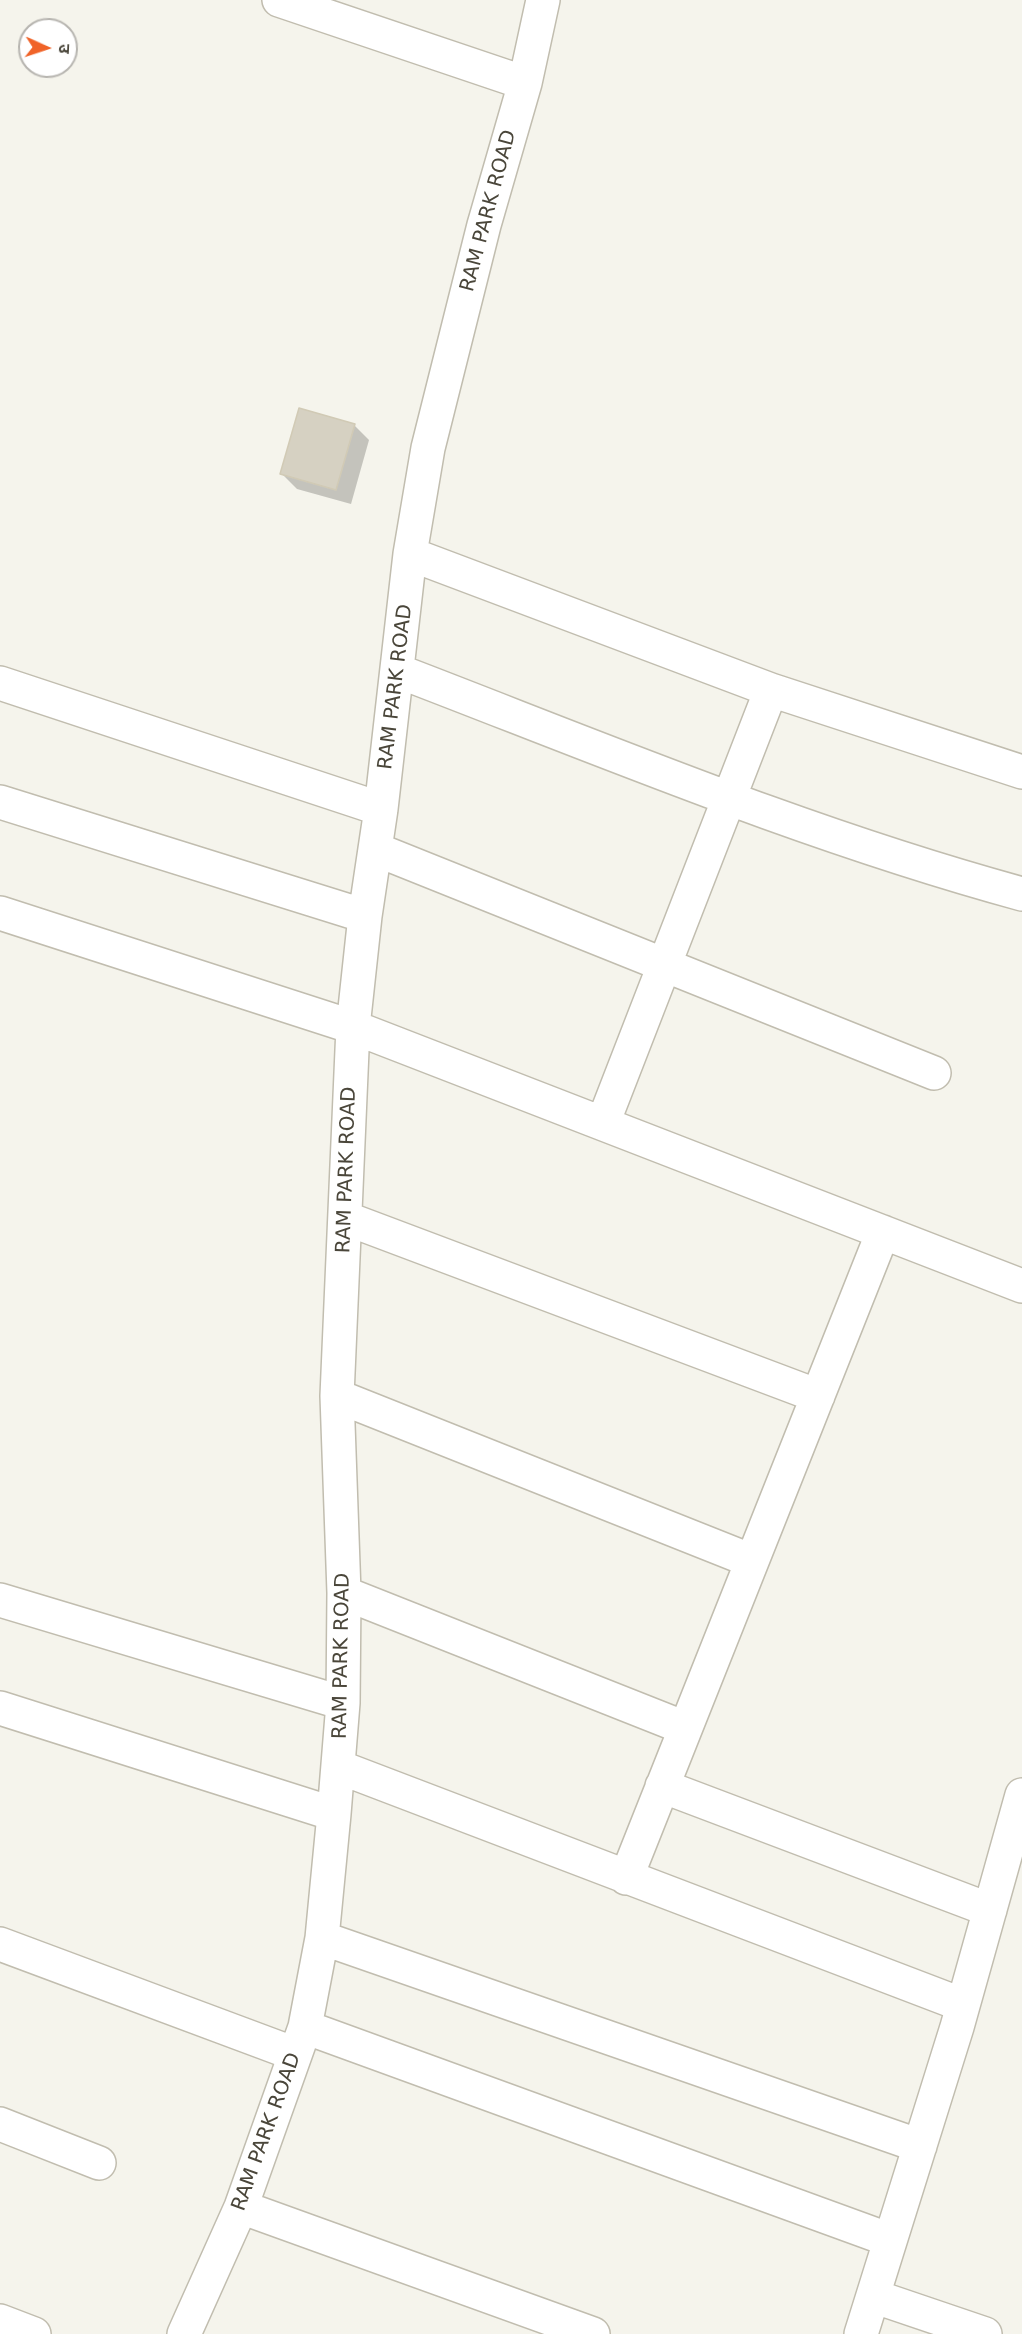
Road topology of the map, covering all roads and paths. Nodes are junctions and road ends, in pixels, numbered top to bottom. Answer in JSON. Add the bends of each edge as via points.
{"nodes":[{"id":1,"x":279,"y":0,"type":"edge"},
{"id":2,"x":543,"y":0,"type":"edge"},
{"id":3,"x":525,"y":83,"type":"junction"},
{"id":4,"x":410,"y":554,"type":"junction"},
{"id":5,"x":398,"y":671,"type":"junction"},
{"id":6,"x":0,"y":683,"type":"edge"},
{"id":7,"x":771,"y":690,"type":"junction"},
{"id":8,"x":1022,"y":772,"type":"edge"},
{"id":9,"x":729,"y":798,"type":"junction"},
{"id":10,"x":0,"y":802,"type":"edge"},
{"id":11,"x":381,"y":809,"type":"junction"},
{"id":12,"x":375,"y":849,"type":"junction"},
{"id":13,"x":1022,"y":894,"type":"edge"},
{"id":14,"x":0,"y":913,"type":"edge"},
{"id":15,"x":365,"y":916,"type":"junction"},
{"id":16,"x":664,"y":965,"type":"junction"},
{"id":17,"x":353,"y":1027,"type":"junction"},
{"id":18,"x":934,"y":1073,"type":"dead end"},
{"id":19,"x":603,"y":1123,"type":"junction"},
{"id":20,"x":345,"y":1218,"type":"junction"},
{"id":21,"x":883,"y":1232,"type":"junction"},
{"id":22,"x":1022,"y":1286,"type":"edge"},
{"id":23,"x":337,"y":1396,"type":"junction"},
{"id":24,"x":818,"y":1396,"type":"junction"},
{"id":25,"x":752,"y":1561,"type":"junction"},
{"id":26,"x":344,"y":1593,"type":"junction"},
{"id":27,"x":0,"y":1600,"type":"edge"},
{"id":28,"x":343,"y":1704,"type":"junction"},
{"id":29,"x":0,"y":1708,"type":"edge"},
{"id":30,"x":685,"y":1728,"type":"junction"},
{"id":31,"x":339,"y":1767,"type":"junction"},
{"id":32,"x":662,"y":1786,"type":"junction"},
{"id":33,"x":1022,"y":1795,"type":"edge"},
{"id":34,"x":334,"y":1814,"type":"junction"},
{"id":35,"x":626,"y":1878,"type":"junction"},
{"id":36,"x":990,"y":1910,"type":"junction"},
{"id":37,"x":322,"y":1938,"type":"junction"},
{"id":38,"x":0,"y":1944,"type":"edge"},
{"id":39,"x":963,"y":2005,"type":"junction"},
{"id":40,"x":300,"y":2041,"type":"junction"},
{"id":41,"x":0,"y":2124,"type":"edge"},
{"id":42,"x":920,"y":2146,"type":"junction"},
{"id":43,"x":99,"y":2163,"type":"dead end"},
{"id":44,"x":241,"y":2207,"type":"junction"},
{"id":45,"x":890,"y":2240,"type":"junction"},
{"id":46,"x":873,"y":2296,"type":"junction"},
{"id":47,"x":0,"y":2321,"type":"edge"},
{"id":48,"x":34,"y":2334,"type":"edge"},
{"id":49,"x":184,"y":2334,"type":"edge"},
{"id":50,"x":593,"y":2334,"type":"edge"},
{"id":51,"x":861,"y":2334,"type":"edge"},
{"id":52,"x":985,"y":2334,"type":"edge"}],
"edges":[{"from":1,"to":3,"type":"street"},
{"from":2,"to":3,"type":"street","name":"RAM PARK ROAD"},
{"from":3,"to":4,"type":"street","name":"RAM PARK ROAD","via":[[484,225],[431,437]]},
{"from":4,"to":5,"type":"street","name":"RAM PARK ROAD"},
{"from":4,"to":7,"type":"street"},
{"from":5,"to":9,"type":"street"},
{"from":5,"to":11,"type":"street","name":"RAM PARK ROAD"},
{"from":6,"to":11,"type":"street"},
{"from":7,"to":8,"type":"street"},
{"from":7,"to":9,"type":"street"},
{"from":9,"to":13,"type":"street","via":[[928,867]]},
{"from":9,"to":16,"type":"street"},
{"from":10,"to":15,"type":"street"},
{"from":11,"to":12,"type":"street","name":"RAM PARK ROAD"},
{"from":12,"to":15,"type":"street","name":"RAM PARK ROAD"},
{"from":12,"to":16,"type":"street"},
{"from":14,"to":17,"type":"street"},
{"from":15,"to":17,"type":"street","name":"RAM PARK ROAD"},
{"from":16,"to":18,"type":"street"},
{"from":16,"to":19,"type":"street"},
{"from":17,"to":19,"type":"street"},
{"from":17,"to":20,"type":"street","name":"RAM PARK ROAD"},
{"from":19,"to":21,"type":"street"},
{"from":20,"to":23,"type":"street","name":"RAM PARK ROAD"},
{"from":20,"to":24,"type":"street"},
{"from":21,"to":22,"type":"street"},
{"from":21,"to":24,"type":"street"},
{"from":23,"to":25,"type":"street"},
{"from":23,"to":26,"type":"street","name":"RAM PARK ROAD"},
{"from":24,"to":25,"type":"street"},
{"from":25,"to":30,"type":"street"},
{"from":26,"to":28,"type":"street","name":"RAM PARK ROAD"},
{"from":26,"to":30,"type":"street"},
{"from":27,"to":28,"type":"street"},
{"from":28,"to":31,"type":"street","name":"RAM PARK ROAD"},
{"from":29,"to":34,"type":"street"},
{"from":30,"to":32,"type":"street"},
{"from":31,"to":34,"type":"street","name":"RAM PARK ROAD"},
{"from":31,"to":35,"type":"street"},
{"from":32,"to":35,"type":"street"},
{"from":32,"to":36,"type":"street"},
{"from":33,"to":36,"type":"street"},
{"from":34,"to":37,"type":"street","name":"RAM PARK ROAD"},
{"from":35,"to":39,"type":"street"},
{"from":36,"to":39,"type":"street"},
{"from":37,"to":40,"type":"street","name":"RAM PARK ROAD"},
{"from":37,"to":42,"type":"street"},
{"from":38,"to":40,"type":"street"},
{"from":39,"to":42,"type":"street"},
{"from":40,"to":44,"type":"street","name":"RAM PARK ROAD"},
{"from":40,"to":45,"type":"street"},
{"from":41,"to":43,"type":"street"},
{"from":42,"to":45,"type":"street"},
{"from":44,"to":49,"type":"street","name":"RAM PARK ROAD"},
{"from":44,"to":50,"type":"street"},
{"from":45,"to":46,"type":"street"},
{"from":46,"to":51,"type":"street"},
{"from":46,"to":52,"type":"street"},
{"from":47,"to":48,"type":"street"}]}
